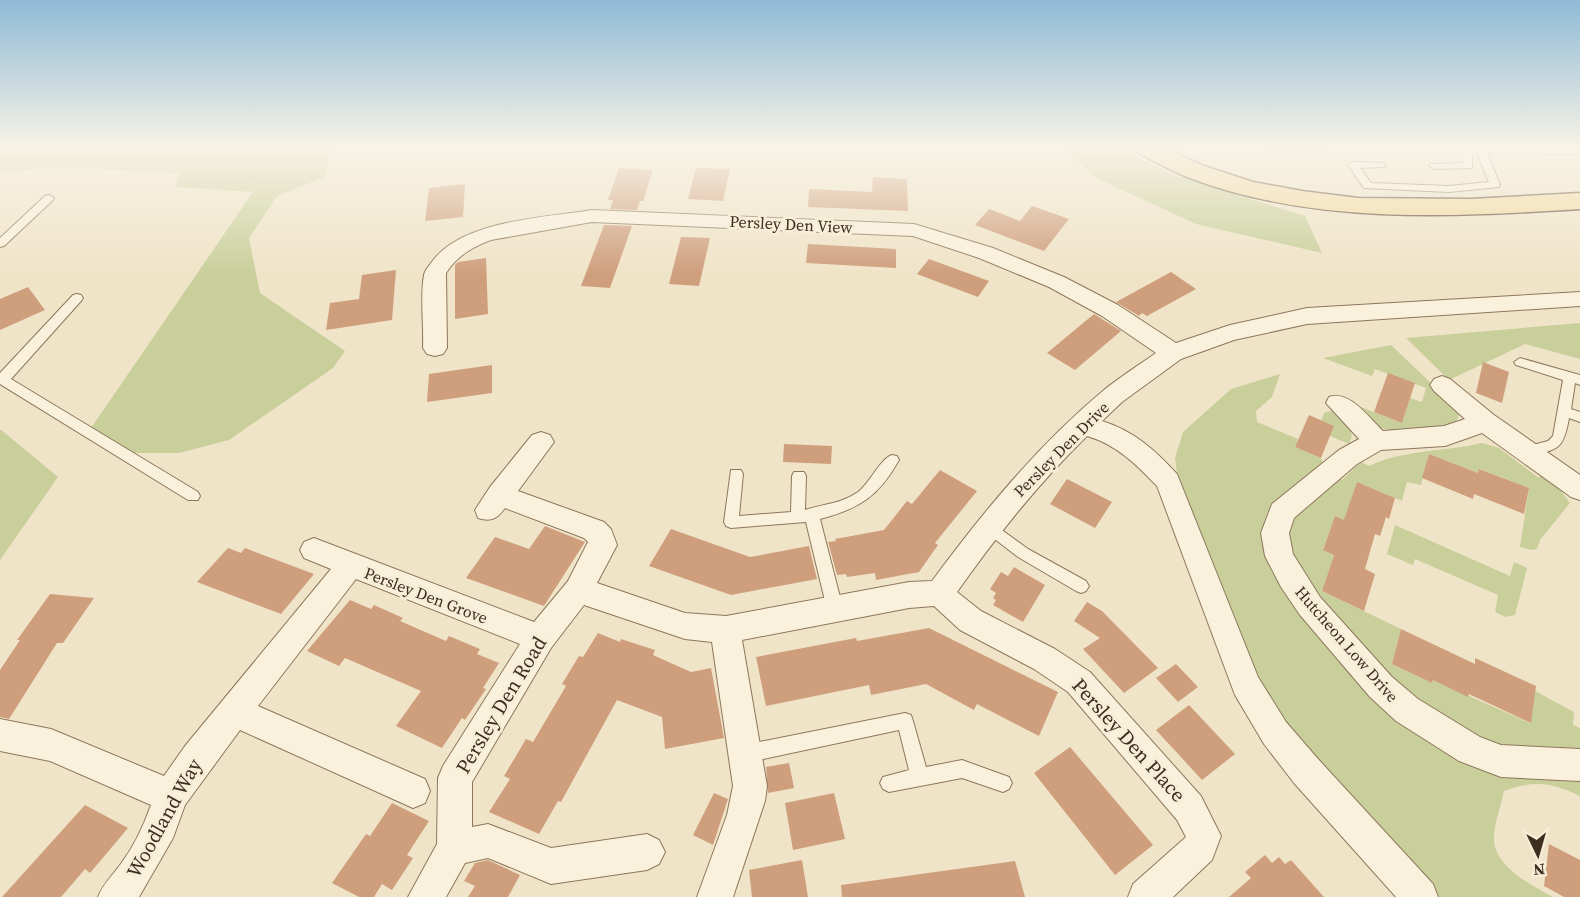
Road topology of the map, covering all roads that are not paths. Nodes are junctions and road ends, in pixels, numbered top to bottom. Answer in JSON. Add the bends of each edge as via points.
{"nodes":[{"id":1,"x":1265,"y":190,"type":"edge"},
{"id":2,"x":49,"y":198,"type":"dead end"},
{"id":3,"x":1580,"y":201,"type":"edge"},
{"id":4,"x":0,"y":244,"type":"edge"},
{"id":5,"x":77,"y":298,"type":"dead end"},
{"id":6,"x":1580,"y":299,"type":"edge"},
{"id":7,"x":435,"y":348,"type":"dead end"},
{"id":8,"x":1173,"y":353,"type":"junction"},
{"id":9,"x":1520,"y":362,"type":"dead end"},
{"id":10,"x":1,"y":379,"type":"edge"},
{"id":11,"x":1575,"y":379,"type":"edge"},
{"id":12,"x":1442,"y":385,"type":"dead end"},
{"id":13,"x":1338,"y":403,"type":"dead end"},
{"id":14,"x":1565,"y":412,"type":"junction"},
{"id":15,"x":1580,"y":417,"type":"edge"},
{"id":16,"x":1485,"y":422,"type":"junction"},
{"id":17,"x":1082,"y":424,"type":"junction"},
{"id":18,"x":1377,"y":441,"type":"junction"},
{"id":19,"x":541,"y":442,"type":"dead end"},
{"id":20,"x":1526,"y":452,"type":"junction"},
{"id":21,"x":892,"y":460,"type":"dead end"},
{"id":22,"x":736,"y":474,"type":"dead end"},
{"id":23,"x":799,"y":476,"type":"dead end"},
{"id":24,"x":1580,"y":489,"type":"edge"},
{"id":25,"x":192,"y":496,"type":"dead end"},
{"id":26,"x":804,"y":515,"type":"junction"},
{"id":27,"x":988,"y":526,"type":"junction"},
{"id":28,"x":314,"y":550,"type":"dead end"},
{"id":29,"x":350,"y":566,"type":"junction"},
{"id":30,"x":1081,"y":586,"type":"dead end"},
{"id":31,"x":578,"y":590,"type":"junction"},
{"id":32,"x":940,"y":593,"type":"junction"},
{"id":33,"x":835,"y":609,"type":"junction"},
{"id":34,"x":726,"y":630,"type":"junction"},
{"id":35,"x":540,"y":638,"type":"junction"},
{"id":36,"x":234,"y":711,"type":"junction"},
{"id":37,"x":0,"y":735,"type":"edge"},
{"id":38,"x":744,"y":754,"type":"junction"},
{"id":39,"x":1580,"y":765,"type":"edge"},
{"id":40,"x":920,"y":777,"type":"junction"},
{"id":41,"x":888,"y":783,"type":"dead end"},
{"id":42,"x":1003,"y":783,"type":"dead end"},
{"id":43,"x":413,"y":791,"type":"dead end"},
{"id":44,"x":171,"y":796,"type":"junction"},
{"id":45,"x":454,"y":848,"type":"junction"},
{"id":46,"x":647,"y":852,"type":"dead end"},
{"id":47,"x":116,"y":897,"type":"edge"},
{"id":48,"x":426,"y":897,"type":"edge"},
{"id":49,"x":715,"y":897,"type":"edge"},
{"id":50,"x":1146,"y":897,"type":"edge"},
{"id":51,"x":1420,"y":897,"type":"edge"}],
"edges":[{"from":1,"to":3,"type":"main road","via":[[1336,203],[1455,208]]},
{"from":2,"to":4,"type":"lane"},
{"from":5,"to":10,"type":"lane"},
{"from":6,"to":8,"type":"street","name":"Persley Den Drive","via":[[1307,316],[1230,333]]},
{"from":7,"to":8,"type":"street","name":"Persley Den View","via":[[435,273],[455,250],[487,234],[592,216],[914,230],[966,244],[1032,272],[1101,305]]},
{"from":8,"to":17,"type":"street","name":"Persley Den Drive","via":[[1113,396]]},
{"from":9,"to":11,"type":"lane"},
{"from":10,"to":25,"type":"lane"},
{"from":11,"to":14,"type":"lane"},
{"from":12,"to":16,"type":"street"},
{"from":13,"to":18,"type":"street"},
{"from":14,"to":15,"type":"lane"},
{"from":14,"to":20,"type":"lane","via":[[1559,438],[1552,445]]},
{"from":16,"to":18,"type":"street","name":"Hutcheon Low Drive","via":[[1445,436]]},
{"from":16,"to":20,"type":"street"},
{"from":17,"to":27,"type":"street","name":"Persley Den Drive"},
{"from":17,"to":51,"type":"street","via":[[1115,435],[1144,455],[1168,481],[1246,685],[1275,733]]},
{"from":18,"to":39,"type":"street","name":"Hutcheon Low Drive","via":[[1348,457],[1282,512],[1275,533],[1279,556],[1291,578],[1310,606],[1381,687],[1440,733],[1501,761]]},
{"from":19,"to":31,"type":"street","name":"Persley Den Road","via":[[493,503],[594,530],[601,537],[600,554]]},
{"from":20,"to":24,"type":"street"},
{"from":21,"to":26,"type":"lane","via":[[865,495],[852,504]]},
{"from":22,"to":26,"type":"lane","via":[[731,522]]},
{"from":23,"to":26,"type":"lane"},
{"from":26,"to":33,"type":"lane"},
{"from":27,"to":30,"type":"lane","via":[[1023,553]]},
{"from":27,"to":32,"type":"street","name":"Persley Den Drive"},
{"from":28,"to":29,"type":"street","name":"Persley Den Grove"},
{"from":29,"to":35,"type":"street","name":"Persley Den Grove"},
{"from":29,"to":36,"type":"street","name":"Woodland Way"},
{"from":31,"to":34,"type":"street","via":[[684,626]]},
{"from":31,"to":35,"type":"street","name":"Persley Den Road"},
{"from":32,"to":33,"type":"street"},
{"from":32,"to":50,"type":"street","name":"Persley Den Place","via":[[973,623],[1063,668],[1189,808],[1204,836],[1200,848]]},
{"from":33,"to":34,"type":"street"},
{"from":34,"to":38,"type":"street"},
{"from":35,"to":45,"type":"street","name":"Persley Den Road","via":[[455,778]]},
{"from":36,"to":43,"type":"street"},
{"from":36,"to":44,"type":"street","name":"Woodland Way"},
{"from":37,"to":44,"type":"street","via":[[51,745]]},
{"from":38,"to":40,"type":"lane","via":[[906,722]]},
{"from":38,"to":49,"type":"street","via":[[750,786],[748,804]]},
{"from":40,"to":41,"type":"lane"},
{"from":40,"to":42,"type":"lane","via":[[962,769]]},
{"from":44,"to":47,"type":"street","name":"Woodland Way","via":[[161,826],[133,877]]},
{"from":45,"to":46,"type":"street","via":[[488,841],[551,866]]},
{"from":45,"to":48,"type":"street","name":"Persley Den Road"}]}
